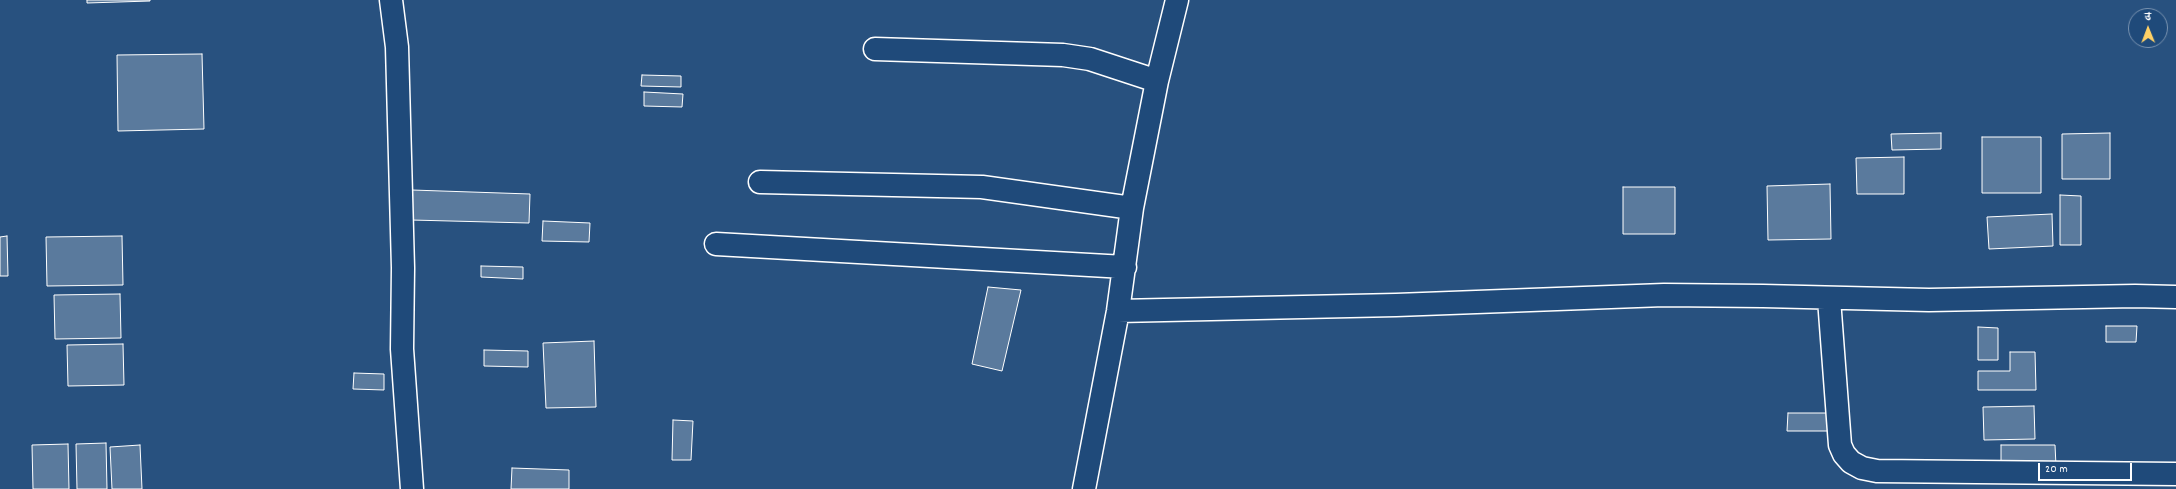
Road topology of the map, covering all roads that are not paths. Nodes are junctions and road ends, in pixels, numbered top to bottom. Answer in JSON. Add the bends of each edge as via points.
{"nodes":[{"id":1,"x":390,"y":0,"type":"edge"},
{"id":2,"x":1177,"y":0,"type":"edge"},
{"id":3,"x":875,"y":49,"type":"dead end"},
{"id":4,"x":1157,"y":81,"type":"junction"},
{"id":5,"x":760,"y":182,"type":"dead end"},
{"id":6,"x":1132,"y":208,"type":"junction"},
{"id":7,"x":716,"y":244,"type":"dead end"},
{"id":8,"x":1125,"y":267,"type":"junction"},
{"id":9,"x":2176,"y":297,"type":"edge"},
{"id":10,"x":1829,"y":298,"type":"junction"},
{"id":11,"x":1118,"y":311,"type":"junction"},
{"id":12,"x":2176,"y":474,"type":"edge"},
{"id":13,"x":412,"y":489,"type":"edge"},
{"id":14,"x":1084,"y":489,"type":"edge"}],
"edges":[{"from":1,"to":13,"type":"street","via":[[397,47],[403,268],[402,349]]},
{"from":2,"to":4,"type":"street"},
{"from":3,"to":4,"type":"street","via":[[1063,55],[1090,60]]},
{"from":4,"to":6,"type":"street"},
{"from":5,"to":6,"type":"street","via":[[982,187]]},
{"from":6,"to":8,"type":"street"},
{"from":7,"to":8,"type":"street"},
{"from":8,"to":11,"type":"street"},
{"from":9,"to":10,"type":"street","via":[[1937,300]]},
{"from":10,"to":11,"type":"street","via":[[1664,295]]},
{"from":10,"to":12,"type":"street","via":[[1840,444],[1851,462],[1862,468],[1877,471]]},
{"from":11,"to":14,"type":"street"}]}
